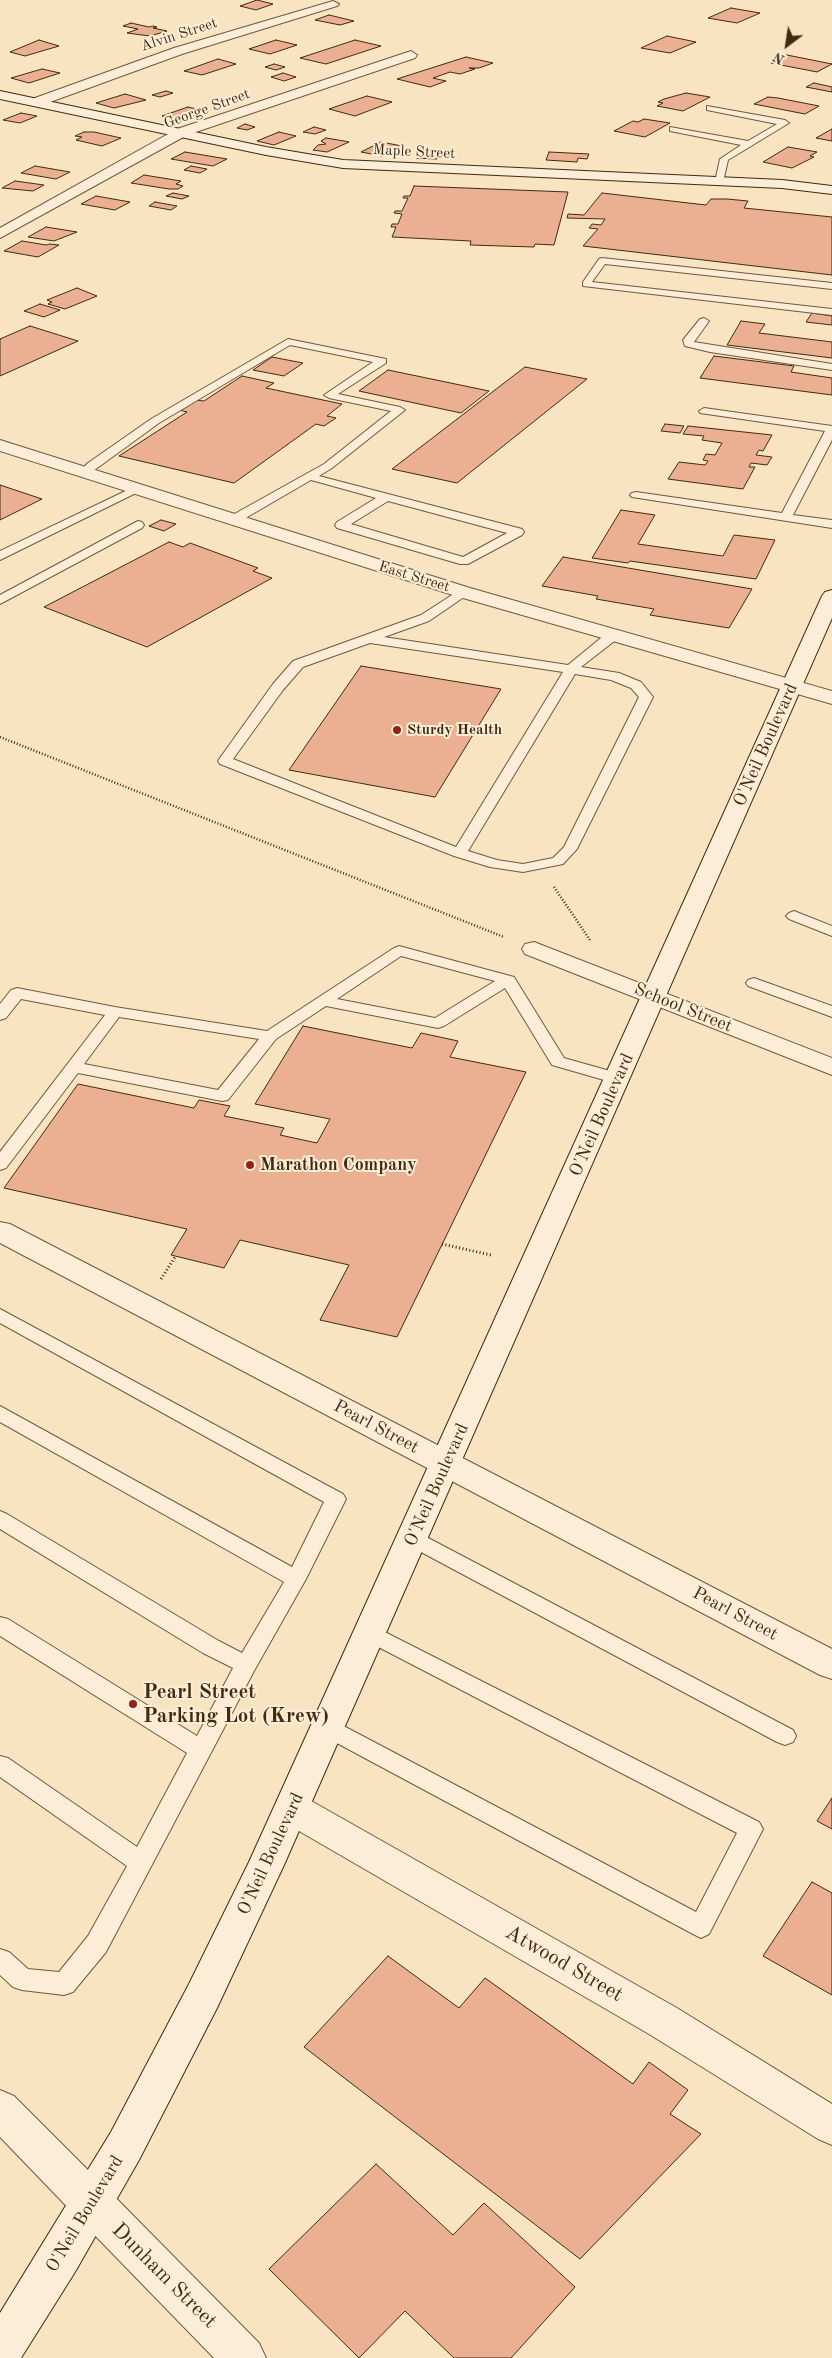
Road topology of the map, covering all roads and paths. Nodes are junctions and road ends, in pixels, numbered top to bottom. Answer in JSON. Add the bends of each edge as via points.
{"nodes":[{"id":1,"x":333,"y":4,"type":"dead end"},
{"id":2,"x":411,"y":55,"type":"dead end"},
{"id":3,"x":0,"y":95,"type":"edge"},
{"id":4,"x":37,"y":102,"type":"junction"},
{"id":5,"x":710,"y":108,"type":"dead end"},
{"id":6,"x":673,"y":129,"type":"dead end"},
{"id":7,"x":182,"y":132,"type":"junction"},
{"id":8,"x":749,"y":144,"type":"junction"},
{"id":9,"x":719,"y":182,"type":"junction"},
{"id":10,"x":832,"y":190,"type":"edge"},
{"id":11,"x":0,"y":234,"type":"edge"},
{"id":12,"x":832,"y":286,"type":"edge"},
{"id":13,"x":832,"y":312,"type":"edge"},
{"id":14,"x":704,"y":321,"type":"dead end"},
{"id":15,"x":832,"y":367,"type":"edge"},
{"id":16,"x":704,"y":411,"type":"dead end"},
{"id":17,"x":832,"y":429,"type":"edge"},
{"id":18,"x":0,"y":445,"type":"edge"},
{"id":19,"x":85,"y":472,"type":"junction"},
{"id":20,"x":311,"y":477,"type":"junction"},
{"id":21,"x":136,"y":489,"type":"junction"},
{"id":22,"x":636,"y":496,"type":"dead end"},
{"id":23,"x":386,"y":497,"type":"junction"},
{"id":24,"x":786,"y":517,"type":"junction"},
{"id":25,"x":234,"y":520,"type":"junction"},
{"id":26,"x":832,"y":524,"type":"edge"},
{"id":27,"x":138,"y":525,"type":"dead end"},
{"id":28,"x":0,"y":556,"type":"edge"},
{"id":29,"x":463,"y":592,"type":"junction"},
{"id":30,"x":832,"y":596,"type":"edge"},
{"id":31,"x":0,"y":600,"type":"edge"},
{"id":32,"x":612,"y":636,"type":"junction"},
{"id":33,"x":367,"y":639,"type":"junction"},
{"id":34,"x":572,"y":668,"type":"junction"},
{"id":35,"x":792,"y":687,"type":"junction"},
{"id":36,"x":832,"y":698,"type":"edge"},
{"id":37,"x":0,"y":737,"type":"edge"},
{"id":38,"x":459,"y":853,"type":"junction"},
{"id":39,"x":550,"y":882,"type":"dead end"},
{"id":40,"x":794,"y":916,"type":"dead end"},
{"id":41,"x":832,"y":931,"type":"edge"},
{"id":42,"x":591,"y":941,"type":"dead end"},
{"id":43,"x":534,"y":949,"type":"joint"},
{"id":44,"x":508,"y":980,"type":"junction"},
{"id":45,"x":754,"y":983,"type":"dead end"},
{"id":46,"x":654,"y":996,"type":"junction"},
{"id":47,"x":323,"y":1001,"type":"junction"},
{"id":48,"x":116,"y":1012,"type":"junction"},
{"id":49,"x":832,"y":1012,"type":"edge"},
{"id":50,"x":0,"y":1015,"type":"edge"},
{"id":51,"x":270,"y":1036,"type":"junction"},
{"id":52,"x":74,"y":1067,"type":"junction"},
{"id":53,"x":832,"y":1067,"type":"edge"},
{"id":54,"x":618,"y":1079,"type":"junction"},
{"id":55,"x":0,"y":1164,"type":"edge"},
{"id":56,"x":3,"y":1236,"type":"edge"},
{"id":57,"x":442,"y":1244,"type":"dead end"},
{"id":58,"x":491,"y":1254,"type":"dead end"},
{"id":59,"x":175,"y":1257,"type":"dead end"},
{"id":60,"x":158,"y":1284,"type":"dead end"},
{"id":61,"x":0,"y":1315,"type":"edge"},
{"id":62,"x":0,"y":1413,"type":"edge"},
{"id":63,"x":446,"y":1464,"type":"junction"},
{"id":64,"x":0,"y":1519,"type":"edge"},
{"id":65,"x":413,"y":1538,"type":"junction"},
{"id":66,"x":296,"y":1579,"type":"junction"},
{"id":67,"x":0,"y":1625,"type":"edge"},
{"id":68,"x":371,"y":1633,"type":"junction"},
{"id":69,"x":246,"y":1664,"type":"junction"},
{"id":70,"x":832,"y":1665,"type":"edge"},
{"id":71,"x":328,"y":1728,"type":"junction"},
{"id":72,"x":786,"y":1736,"type":"dead end"},
{"id":73,"x":201,"y":1750,"type":"junction"},
{"id":74,"x":0,"y":1766,"type":"edge"},
{"id":75,"x":293,"y":1808,"type":"junction"},
{"id":76,"x":141,"y":1863,"type":"junction"},
{"id":77,"x":0,"y":1960,"type":"edge"},
{"id":78,"x":0,"y":2109,"type":"edge"},
{"id":79,"x":832,"y":2126,"type":"edge"},
{"id":80,"x":92,"y":2203,"type":"junction"},
{"id":81,"x":0,"y":2352,"type":"edge"},
{"id":82,"x":244,"y":2358,"type":"edge"}],
"edges":[{"from":1,"to":4,"type":"street","name":"Alvin Street","via":[[178,51]]},
{"from":2,"to":7,"type":"street","name":"George Street"},
{"from":3,"to":4,"type":"street","name":"Maple Street"},
{"from":4,"to":7,"type":"street","name":"Maple Street"},
{"from":5,"to":8,"type":"lane","via":[[785,123]]},
{"from":6,"to":8,"type":"lane"},
{"from":7,"to":9,"type":"street","name":"Maple Street","via":[[344,164]]},
{"from":7,"to":11,"type":"street","name":"George Street"},
{"from":8,"to":9,"type":"lane","via":[[724,158]]},
{"from":9,"to":10,"type":"street","name":"Maple Street"},
{"from":12,"to":13,"type":"lane","via":[[602,261],[586,284]]},
{"from":14,"to":15,"type":"lane","via":[[688,340],[689,344]]},
{"from":16,"to":17,"type":"lane"},
{"from":17,"to":24,"type":"lane"},
{"from":18,"to":19,"type":"street","name":"East Street"},
{"from":19,"to":20,"type":"lane","via":[[155,421],[288,342],[382,361],[329,395],[400,410]]},
{"from":19,"to":21,"type":"street","name":"East Street"},
{"from":20,"to":23,"type":"lane"},
{"from":20,"to":25,"type":"lane"},
{"from":21,"to":25,"type":"street","name":"East Street"},
{"from":21,"to":28,"type":"lane"},
{"from":22,"to":24,"type":"lane"},
{"from":23,"to":23,"type":"lane","via":[[443,512],[518,532],[464,561],[341,525]]},
{"from":24,"to":26,"type":"lane"},
{"from":25,"to":29,"type":"street","name":"East Street"},
{"from":27,"to":31,"type":"lane"},
{"from":29,"to":32,"type":"street","name":"East Street"},
{"from":29,"to":33,"type":"lane","via":[[425,618]]},
{"from":30,"to":35,"type":"street","name":"O'Neil Boulevard"},
{"from":32,"to":34,"type":"lane"},
{"from":32,"to":35,"type":"street","name":"East Street"},
{"from":33,"to":34,"type":"lane"},
{"from":33,"to":38,"type":"lane","via":[[298,664],[225,761]]},
{"from":34,"to":38,"type":"lane"},
{"from":34,"to":38,"type":"lane","via":[[614,676],[636,685],[646,696],[570,849],[558,861],[523,868]]},
{"from":35,"to":36,"type":"street","name":"East Street"},
{"from":35,"to":46,"type":"street","name":"O'Neil Boulevard"},
{"from":37,"to":43,"type":"path"},
{"from":39,"to":42,"type":"path"},
{"from":40,"to":41,"type":"lane"},
{"from":43,"to":46,"type":"street","name":"School Street"},
{"from":44,"to":47,"type":"lane","via":[[438,1023]]},
{"from":44,"to":47,"type":"lane","via":[[399,951]]},
{"from":44,"to":54,"type":"lane","via":[[558,1061]]},
{"from":45,"to":49,"type":"lane"},
{"from":46,"to":53,"type":"street","name":"School Street"},
{"from":46,"to":54,"type":"street","name":"O'Neil Boulevard"},
{"from":47,"to":51,"type":"lane"},
{"from":48,"to":50,"type":"lane","via":[[17,993]]},
{"from":48,"to":51,"type":"lane"},
{"from":48,"to":52,"type":"lane"},
{"from":51,"to":52,"type":"lane","via":[[222,1096]]},
{"from":52,"to":55,"type":"lane"},
{"from":54,"to":63,"type":"street","name":"O'Neil Boulevard"},
{"from":56,"to":63,"type":"street","name":"Pearl Street"},
{"from":57,"to":58,"type":"path"},
{"from":59,"to":60,"type":"path"},
{"from":61,"to":66,"type":"lane","via":[[336,1499]]},
{"from":62,"to":66,"type":"lane"},
{"from":63,"to":65,"type":"street","name":"O'Neil Boulevard"},
{"from":63,"to":70,"type":"street","name":"Pearl Street"},
{"from":64,"to":69,"type":"lane"},
{"from":65,"to":68,"type":"street","name":"O'Neil Boulevard"},
{"from":65,"to":72,"type":"lane"},
{"from":66,"to":69,"type":"lane"},
{"from":67,"to":73,"type":"lane"},
{"from":68,"to":71,"type":"street","name":"O'Neil Boulevard"},
{"from":68,"to":71,"type":"lane","via":[[750,1829],[700,1927]]},
{"from":69,"to":73,"type":"lane"},
{"from":71,"to":75,"type":"street","name":"O'Neil Boulevard"},
{"from":73,"to":76,"type":"lane"},
{"from":74,"to":76,"type":"lane"},
{"from":75,"to":79,"type":"street","name":"Atwood Street","via":[[663,2021]]},
{"from":75,"to":80,"type":"street","name":"O'Neil Boulevard","via":[[172,2058]]},
{"from":76,"to":77,"type":"lane","via":[[97,1944],[64,1984],[22,1979]]},
{"from":78,"to":80,"type":"street","name":"Dunham Street"},
{"from":80,"to":81,"type":"street","name":"O'Neil Boulevard"},
{"from":80,"to":82,"type":"street","name":"Dunham Street"}]}
